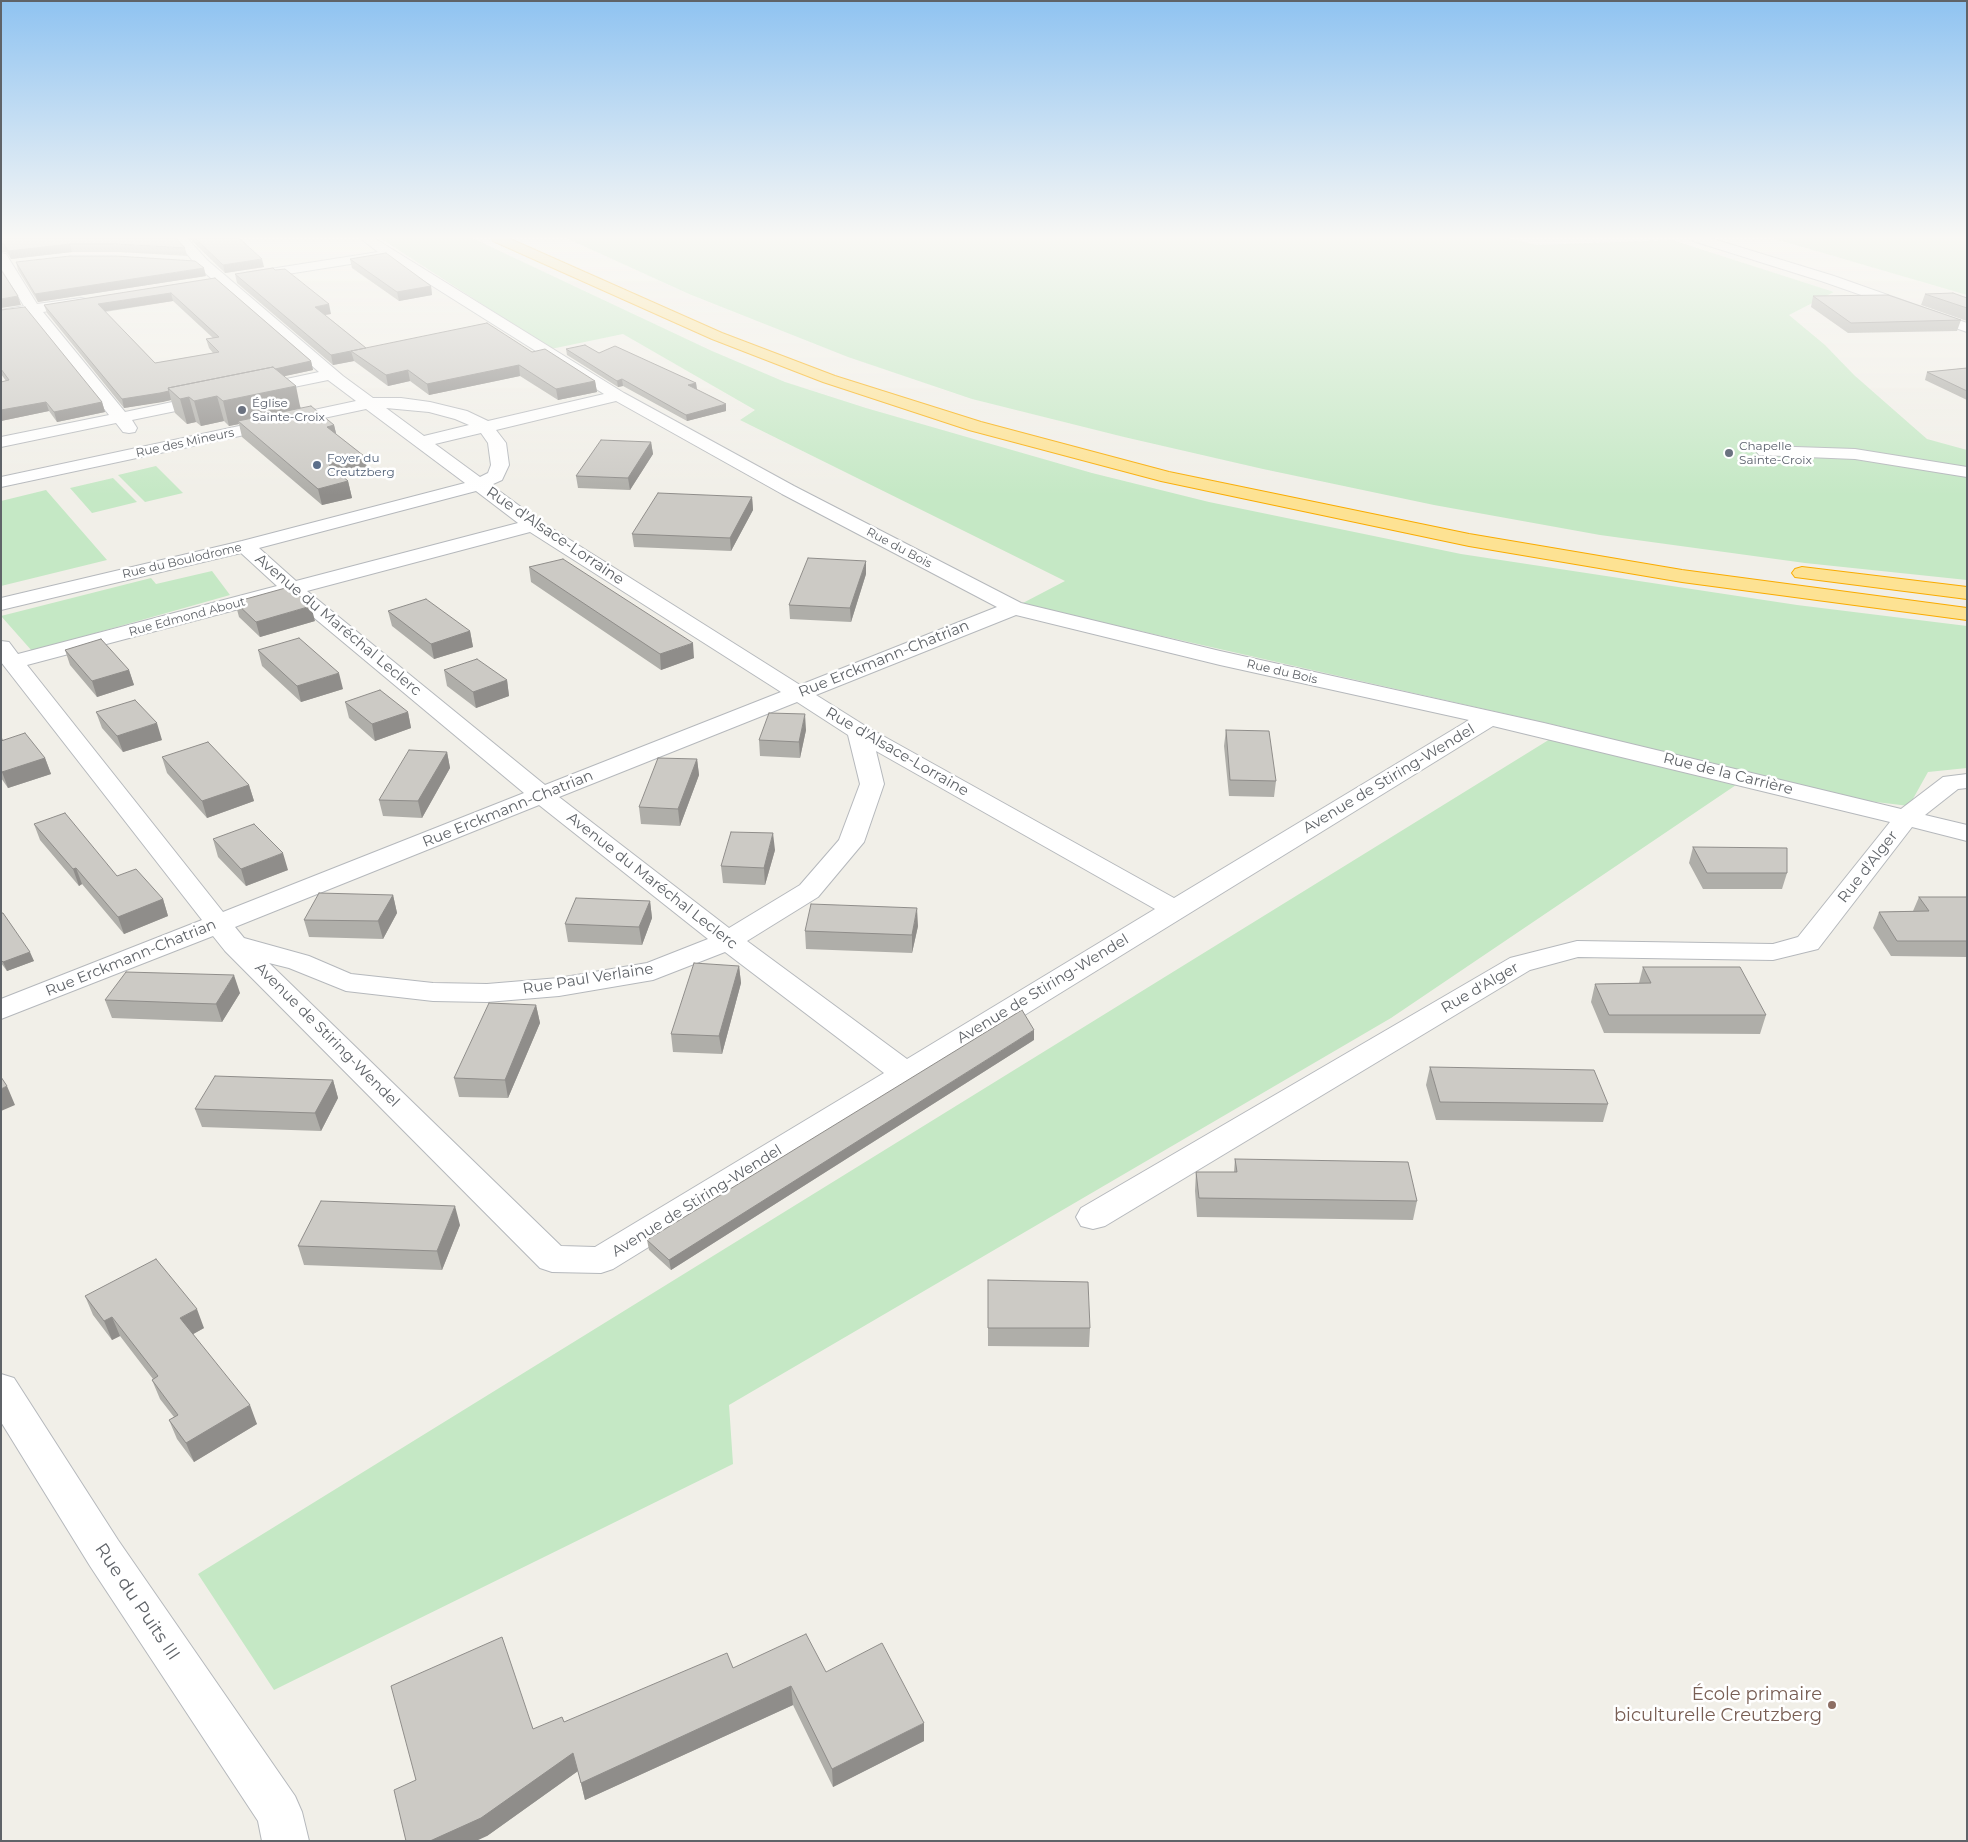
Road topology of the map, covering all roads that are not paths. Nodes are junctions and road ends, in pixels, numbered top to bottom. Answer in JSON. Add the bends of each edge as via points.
{"nodes":[{"id":1,"x":44,"y":324,"type":"edge"},
{"id":2,"x":273,"y":324,"type":"edge"},
{"id":3,"x":504,"y":324,"type":"edge"},
{"id":4,"x":690,"y":324,"type":"edge"},
{"id":5,"x":852,"y":370,"type":"dead end"},
{"id":6,"x":332,"y":374,"type":"junction"},
{"id":7,"x":870,"y":376,"type":"dead end"},
{"id":8,"x":618,"y":396,"type":"junction"},
{"id":9,"x":369,"y":403,"type":"junction"},
{"id":10,"x":119,"y":417,"type":"junction"},
{"id":11,"x":484,"y":426,"type":"junction"},
{"id":12,"x":1,"y":442,"type":"edge"},
{"id":13,"x":420,"y":442,"type":"junction"},
{"id":14,"x":151,"y":450,"type":"junction"},
{"id":15,"x":1765,"y":451,"type":"dead end"},
{"id":16,"x":1967,"y":472,"type":"edge"},
{"id":17,"x":1,"y":482,"type":"edge"},
{"id":18,"x":478,"y":485,"type":"junction"},
{"id":19,"x":1335,"y":495,"type":"dead end"},
{"id":20,"x":533,"y":525,"type":"junction"},
{"id":21,"x":245,"y":546,"type":"junction"},
{"id":22,"x":292,"y":589,"type":"junction"},
{"id":23,"x":1967,"y":593,"type":"edge"},
{"id":24,"x":1,"y":604,"type":"edge"},
{"id":25,"x":1014,"y":608,"type":"junction"},
{"id":26,"x":1967,"y":614,"type":"edge"},
{"id":27,"x":8,"y":655,"type":"edge"},
{"id":28,"x":798,"y":693,"type":"junction"},
{"id":29,"x":1489,"y":718,"type":"junction"},
{"id":30,"x":858,"y":732,"type":"junction"},
{"id":31,"x":1967,"y":781,"type":"edge"},
{"id":32,"x":541,"y":795,"type":"junction"},
{"id":33,"x":1906,"y":818,"type":"junction"},
{"id":34,"x":1967,"y":833,"type":"edge"},
{"id":35,"x":1174,"y":909,"type":"junction"},
{"id":36,"x":227,"y":934,"type":"junction"},
{"id":37,"x":728,"y":941,"type":"junction"},
{"id":38,"x":1,"y":1010,"type":"edge"},
{"id":39,"x":905,"y":1073,"type":"junction"},
{"id":40,"x":1093,"y":1218,"type":"dead end"},
{"id":41,"x":1,"y":1388,"type":"edge"},
{"id":42,"x":283,"y":1826,"type":"edge"}],
"edges":[{"from":1,"to":10,"type":"street"},
{"from":2,"to":6,"type":"street","name":"Rue d'Alsace-Lorraine"},
{"from":3,"to":8,"type":"street","name":"Rue du Bois"},
{"from":4,"to":26,"type":"highway","via":[[828,379],[975,426],[1167,477],[1469,540],[1682,576]]},
{"from":5,"to":7,"type":"highway"},
{"from":6,"to":9,"type":"street","name":"Rue d'Alsace-Lorraine"},
{"from":6,"to":10,"type":"street"},
{"from":8,"to":11,"type":"street"},
{"from":8,"to":25,"type":"street","name":"Rue du Bois","via":[[788,490]]},
{"from":9,"to":11,"type":"street","via":[[430,407],[462,415]]},
{"from":9,"to":13,"type":"street","name":"Rue d'Alsace-Lorraine"},
{"from":9,"to":14,"type":"street","name":"Rue des Mineurs"},
{"from":10,"to":12,"type":"street"},
{"from":10,"to":14,"type":"street"},
{"from":11,"to":13,"type":"street"},
{"from":11,"to":18,"type":"street","name":"Rue d'Alsace-Lorraine","via":[[497,443],[500,465],[496,476]]},
{"from":13,"to":18,"type":"street","name":"Rue d'Alsace-Lorraine"},
{"from":14,"to":17,"type":"street","name":"Rue des Mineurs"},
{"from":15,"to":16,"type":"street","via":[[1855,454]]},
{"from":18,"to":20,"type":"street","name":"Rue d'Alsace-Lorraine"},
{"from":18,"to":21,"type":"street","name":"Rue du Boulodrome"},
{"from":19,"to":23,"type":"highway","via":[[1478,524],[1683,558]]},
{"from":20,"to":22,"type":"street","name":"Rue Edmond About"},
{"from":20,"to":28,"type":"street","name":"Rue d'Alsace-Lorraine"},
{"from":21,"to":22,"type":"street","name":"Avenue du Maréchal Leclerc"},
{"from":21,"to":24,"type":"street","name":"Rue du Boulodrome"},
{"from":22,"to":27,"type":"street","name":"Rue Edmond About"},
{"from":22,"to":32,"type":"street","name":"Avenue du Maréchal Leclerc"},
{"from":25,"to":28,"type":"street","name":"Rue Erckmann-Chatrian"},
{"from":25,"to":29,"type":"street","name":"Rue du Bois"},
{"from":27,"to":36,"type":"street","name":"Avenue de Stiring-Wendel"},
{"from":28,"to":30,"type":"street","name":"Rue d'Alsace-Lorraine"},
{"from":28,"to":32,"type":"street","name":"Rue Erckmann-Chatrian"},
{"from":29,"to":33,"type":"street","name":"Rue de la Carrière"},
{"from":29,"to":35,"type":"street","name":"Avenue de Stiring-Wendel"},
{"from":30,"to":35,"type":"street","name":"Rue d'Alsace-Lorraine"},
{"from":30,"to":37,"type":"street","name":"Rue Paul Verlaine","via":[[872,784],[850,842],[810,891]]},
{"from":31,"to":33,"type":"street","name":"Rue d'Alger","via":[[1952,782]]},
{"from":32,"to":36,"type":"street","name":"Rue Erckmann-Chatrian"},
{"from":32,"to":37,"type":"street","name":"Avenue du Maréchal Leclerc"},
{"from":33,"to":34,"type":"street","name":"Rue de la Carrière"},
{"from":33,"to":40,"type":"street","name":"Rue d'Alger","via":[[1808,943],[1773,952],[1577,949],[1520,964]]},
{"from":35,"to":39,"type":"street","name":"Avenue de Stiring-Wendel"},
{"from":36,"to":37,"type":"street","name":"Rue Paul Verlaine","via":[[346,982],[433,992],[487,993],[559,987],[653,971]]},
{"from":36,"to":38,"type":"street","name":"Rue Erckmann-Chatrian"},
{"from":36,"to":39,"type":"street","name":"Avenue de Stiring-Wendel","via":[[552,1259],[601,1260]]},
{"from":37,"to":39,"type":"street","name":"Avenue du Maréchal Leclerc"},
{"from":41,"to":42,"type":"street","name":"Rue du Puits III","via":[[104,1553]]}]}
